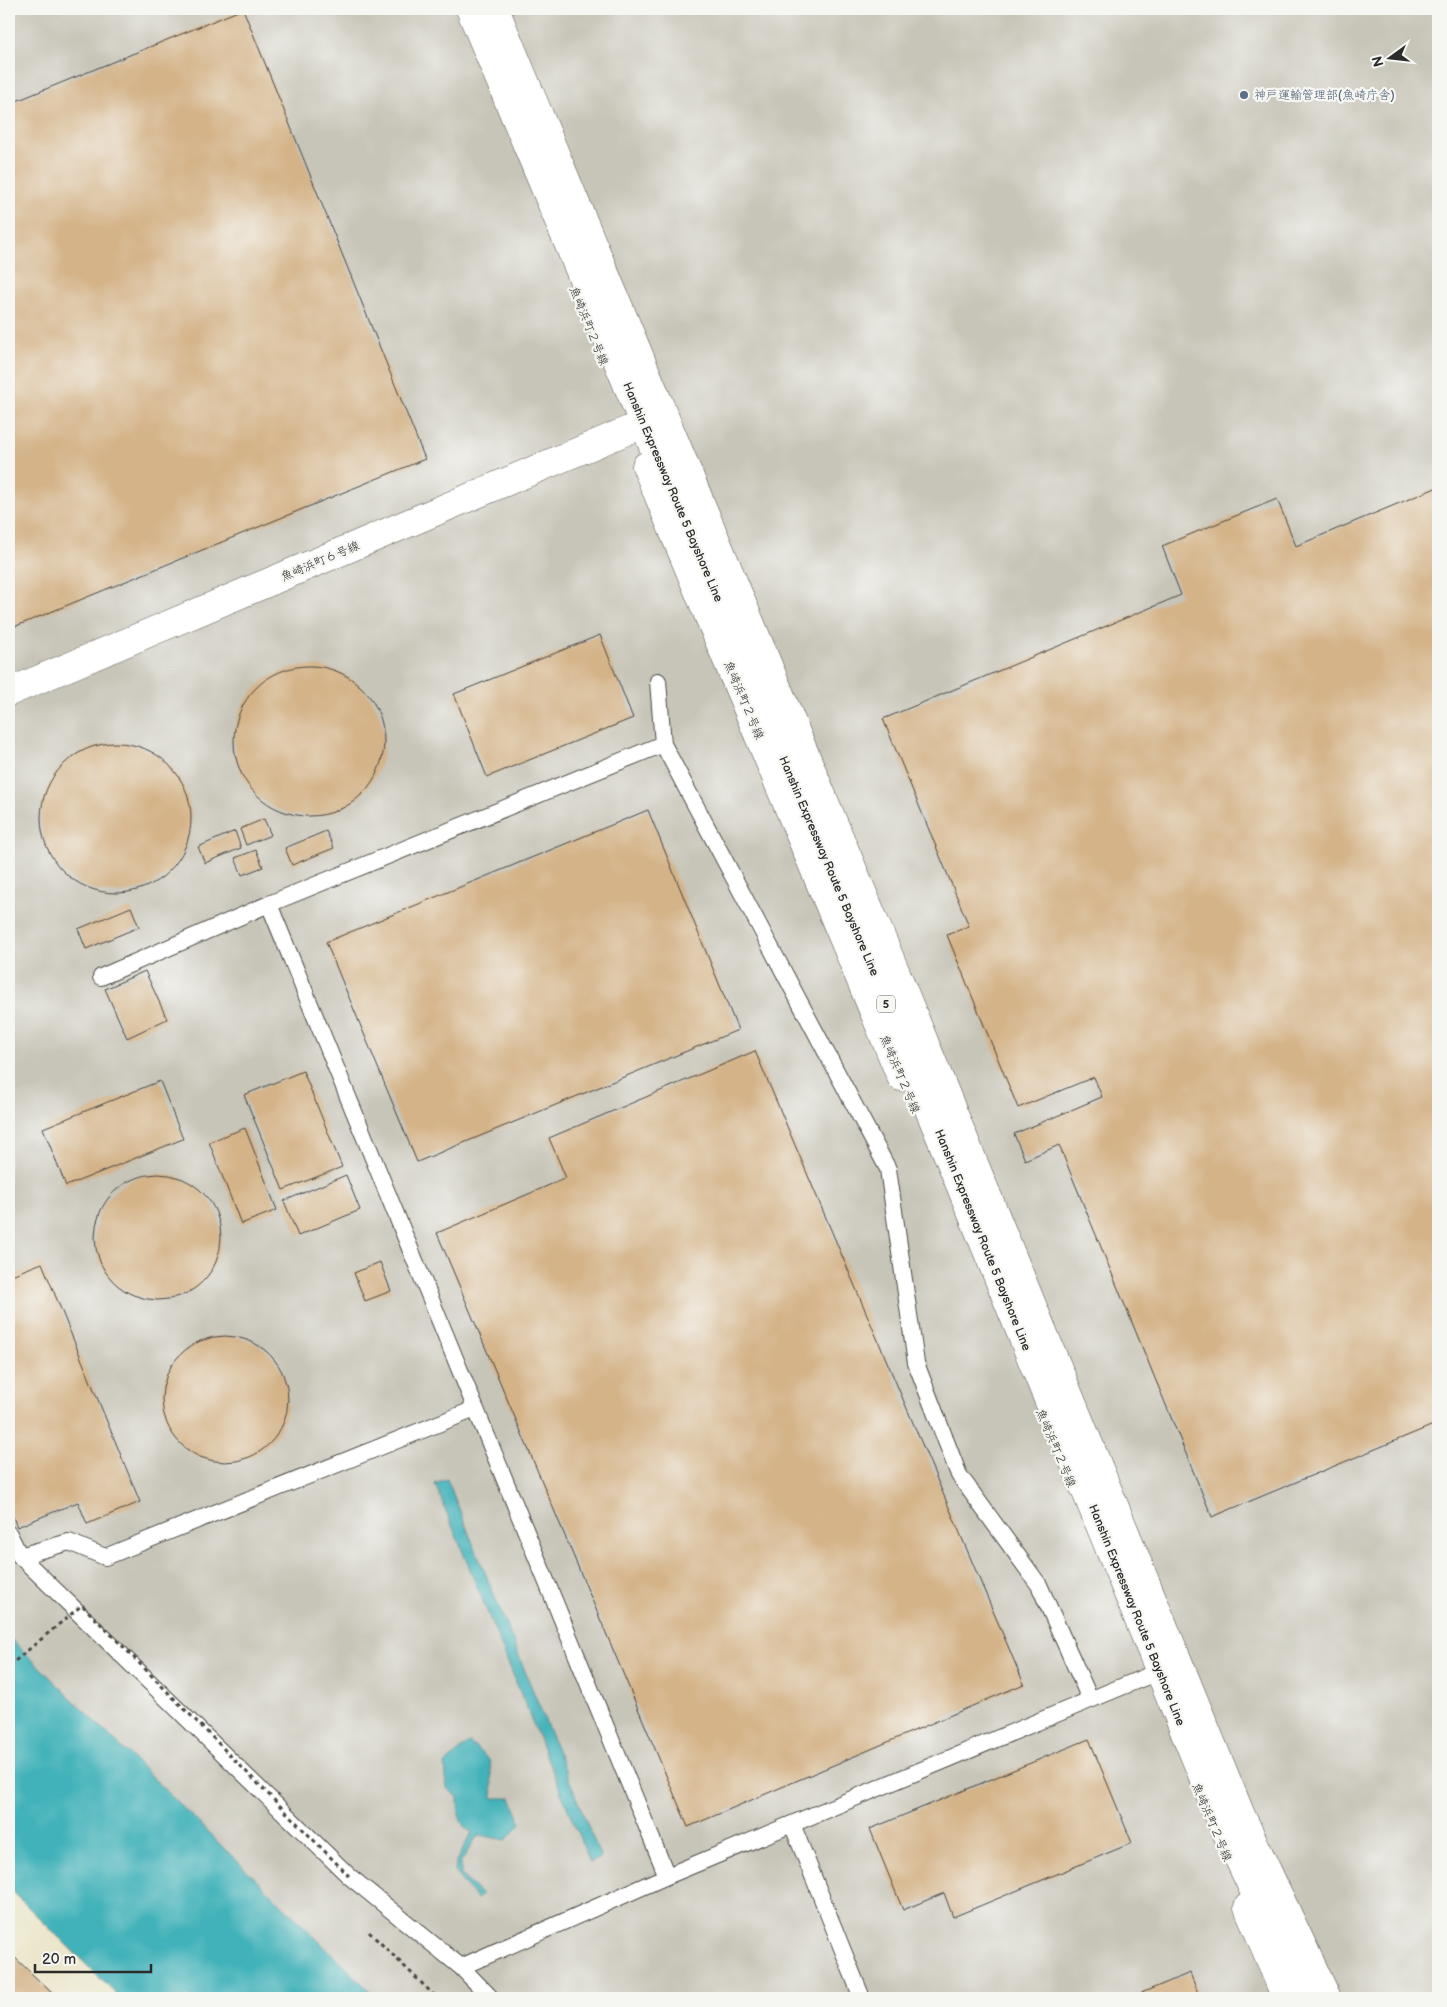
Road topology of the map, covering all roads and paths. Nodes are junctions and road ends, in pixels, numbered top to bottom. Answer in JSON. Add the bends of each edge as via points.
{"nodes":[{"id":1,"x":462,"y":9,"type":"edge"},
{"id":2,"x":470,"y":9,"type":"edge"},
{"id":3,"x":495,"y":9,"type":"edge"},
{"id":4,"x":631,"y":429,"type":"junction"},
{"id":5,"x":658,"y":681,"type":"dead end"},
{"id":6,"x":9,"y":692,"type":"edge"},
{"id":7,"x":663,"y":744,"type":"junction"},
{"id":8,"x":269,"y":904,"type":"junction"},
{"id":9,"x":101,"y":977,"type":"dead end"},
{"id":10,"x":475,"y":1409,"type":"junction"},
{"id":11,"x":9,"y":1534,"type":"edge"},
{"id":12,"x":20,"y":1556,"type":"junction"},
{"id":13,"x":9,"y":1666,"type":"edge"},
{"id":14,"x":1150,"y":1675,"type":"junction"},
{"id":15,"x":1090,"y":1699,"type":"junction"},
{"id":16,"x":792,"y":1824,"type":"junction"},
{"id":17,"x":349,"y":1876,"type":"junction"},
{"id":18,"x":667,"y":1876,"type":"junction"},
{"id":19,"x":461,"y":1967,"type":"junction"},
{"id":20,"x":491,"y":1998,"type":"edge"},
{"id":21,"x":862,"y":1998,"type":"edge"},
{"id":22,"x":1286,"y":1998,"type":"edge"},
{"id":23,"x":1304,"y":1998,"type":"edge"},
{"id":24,"x":1328,"y":1998,"type":"edge"}],
"edges":[{"from":1,"to":4,"type":"main road","name":"魚崎浜町２号線"},
{"from":2,"to":23,"type":"main road","name":"Hanshin Expressway Route 5 Bayshore Line","number":"5","via":[[846,905],[1222,1823]]},
{"from":3,"to":24,"type":"main road","name":"Hanshin Expressway Route 5 Bayshore Line","number":"5","via":[[903,989],[1241,1815]]},
{"from":4,"to":6,"type":"main road","name":"魚崎浜町６号線"},
{"from":4,"to":14,"type":"main road","name":"魚崎浜町２号線"},
{"from":5,"to":7,"type":"lane"},
{"from":7,"to":8,"type":"lane"},
{"from":7,"to":15,"type":"lane","via":[[888,1169],[916,1363],[959,1475],[1039,1585]]},
{"from":8,"to":9,"type":"lane"},
{"from":8,"to":10,"type":"lane"},
{"from":10,"to":12,"type":"lane","via":[[105,1557],[69,1542]]},
{"from":10,"to":18,"type":"lane"},
{"from":11,"to":12,"type":"lane"},
{"from":12,"to":17,"type":"lane"},
{"from":13,"to":17,"type":"path","bridge":true,"via":[[82,1605]]},
{"from":14,"to":15,"type":"lane"},
{"from":14,"to":22,"type":"main road","name":"魚崎浜町２号線"},
{"from":15,"to":16,"type":"lane"},
{"from":16,"to":18,"type":"lane"},
{"from":16,"to":21,"type":"lane"},
{"from":17,"to":19,"type":"lane"},
{"from":18,"to":19,"type":"lane"},
{"from":19,"to":20,"type":"lane"}]}
